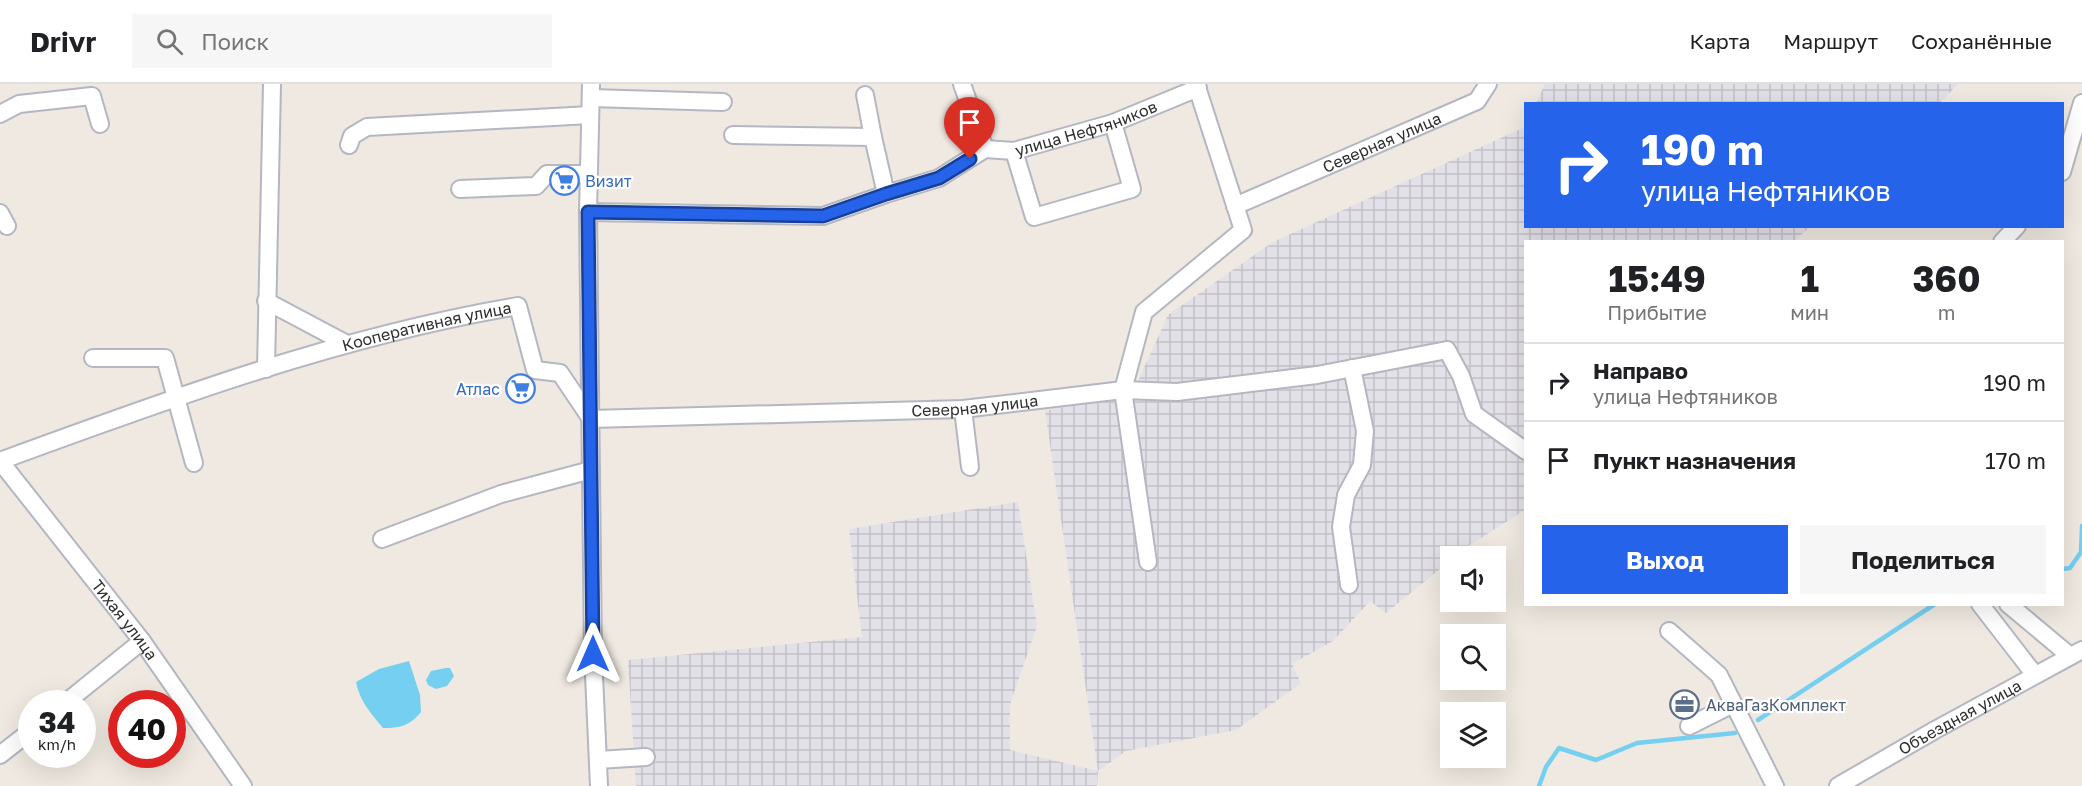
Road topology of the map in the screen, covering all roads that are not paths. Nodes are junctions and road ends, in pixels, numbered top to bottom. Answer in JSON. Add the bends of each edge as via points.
{"nodes":[{"id":1,"x":272,"y":84,"type":"edge"},
{"id":2,"x":962,"y":84,"type":"edge"},
{"id":3,"x":1488,"y":84,"type":"edge"},
{"id":4,"x":1197,"y":86,"type":"edge"},
{"id":5,"x":591,"y":91,"type":"edge"},
{"id":6,"x":865,"y":95,"type":"dead end"},
{"id":7,"x":723,"y":102,"type":"dead end"},
{"id":8,"x":2082,"y":103,"type":"edge"},
{"id":9,"x":0,"y":114,"type":"edge"},
{"id":10,"x":590,"y":115,"type":"junction"},
{"id":11,"x":1113,"y":123,"type":"junction"},
{"id":12,"x":100,"y":124,"type":"dead end"},
{"id":13,"x":734,"y":135,"type":"dead end"},
{"id":14,"x":873,"y":137,"type":"junction"},
{"id":15,"x":350,"y":145,"type":"dead end"},
{"id":16,"x":985,"y":149,"type":"junction"},
{"id":17,"x":1014,"y":151,"type":"junction"},
{"id":18,"x":2064,"y":165,"type":"edge"},
{"id":19,"x":589,"y":174,"type":"junction"},
{"id":20,"x":460,"y":189,"type":"dead end"},
{"id":21,"x":886,"y":194,"type":"junction"},
{"id":22,"x":1235,"y":206,"type":"junction"},
{"id":23,"x":588,"y":212,"type":"junction"},
{"id":24,"x":2015,"y":228,"type":"edge"},
{"id":25,"x":2004,"y":240,"type":"edge"},
{"id":26,"x":266,"y":301,"type":"junction"},
{"id":27,"x":347,"y":344,"type":"junction"},
{"id":28,"x":93,"y":358,"type":"dead end"},
{"id":29,"x":1352,"y":368,"type":"junction"},
{"id":30,"x":266,"y":369,"type":"junction"},
{"id":31,"x":1123,"y":390,"type":"junction"},
{"id":32,"x":177,"y":398,"type":"junction"},
{"id":33,"x":963,"y":409,"type":"junction"},
{"id":34,"x":591,"y":419,"type":"junction"},
{"id":35,"x":1524,"y":450,"type":"edge"},
{"id":36,"x":0,"y":461,"type":"edge"},
{"id":37,"x":194,"y":463,"type":"dead end"},
{"id":38,"x":970,"y":467,"type":"dead end"},
{"id":39,"x":591,"y":470,"type":"junction"},
{"id":40,"x":382,"y":539,"type":"dead end"},
{"id":41,"x":1148,"y":562,"type":"dead end"},
{"id":42,"x":1349,"y":585,"type":"dead end"},
{"id":43,"x":1982,"y":606,"type":"edge"},
{"id":44,"x":2011,"y":606,"type":"edge"},
{"id":45,"x":1669,"y":631,"type":"dead end"},
{"id":46,"x":142,"y":641,"type":"junction"},
{"id":47,"x":2076,"y":653,"type":"edge"},
{"id":48,"x":2036,"y":675,"type":"junction"},
{"id":49,"x":81,"y":690,"type":"edge"},
{"id":50,"x":1733,"y":704,"type":"junction"},
{"id":51,"x":1689,"y":726,"type":"dead end"},
{"id":52,"x":18,"y":741,"type":"edge"},
{"id":53,"x":0,"y":755,"type":"edge"},
{"id":54,"x":646,"y":757,"type":"dead end"},
{"id":55,"x":598,"y":760,"type":"junction"},
{"id":56,"x":243,"y":786,"type":"edge"},
{"id":57,"x":600,"y":786,"type":"edge"},
{"id":58,"x":1774,"y":786,"type":"edge"},
{"id":59,"x":1838,"y":786,"type":"edge"}],
"edges":[{"from":1,"to":26,"type":"street"},
{"from":2,"to":16,"type":"street"},
{"from":3,"to":22,"type":"street","name":"Северная улица","via":[[1477,101]]},
{"from":4,"to":11,"type":"street","name":"улица Нефтяников"},
{"from":4,"to":22,"type":"street"},
{"from":5,"to":7,"type":"street"},
{"from":5,"to":10,"type":"street"},
{"from":6,"to":14,"type":"street"},
{"from":8,"to":18,"type":"street"},
{"from":9,"to":12,"type":"street","via":[[19,104],[92,96]]},
{"from":10,"to":15,"type":"street","via":[[367,127],[352,136]]},
{"from":10,"to":19,"type":"street"},
{"from":11,"to":17,"type":"street","name":"улица Нефтяников"},
{"from":11,"to":17,"type":"street","via":[[1132,189],[1034,217]]},
{"from":13,"to":14,"type":"street"},
{"from":14,"to":21,"type":"street"},
{"from":16,"to":17,"type":"street","name":"улица Нефтяников"},
{"from":16,"to":21,"type":"street","via":[[939,178]]},
{"from":19,"to":20,"type":"street","via":[[547,174],[536,186]]},
{"from":19,"to":23,"type":"street"},
{"from":21,"to":23,"type":"street","via":[[823,216]]},
{"from":22,"to":31,"type":"street","via":[[1243,230],[1144,312]]},
{"from":23,"to":34,"type":"street"},
{"from":24,"to":25,"type":"street"},
{"from":26,"to":27,"type":"street"},
{"from":26,"to":30,"type":"street"},
{"from":27,"to":30,"type":"street","name":"Кооперативная улица"},
{"from":27,"to":34,"type":"street","name":"Кооперативная улица","via":[[518,306],[535,370],[560,373]]},
{"from":28,"to":32,"type":"street","via":[[165,358]]},
{"from":29,"to":31,"type":"street","name":"Северная улица","via":[[1199,390]]},
{"from":29,"to":35,"type":"street","name":"Северная улица","via":[[1447,350],[1474,414]]},
{"from":29,"to":42,"type":"street","via":[[1365,431],[1362,465],[1346,495],[1341,527]]},
{"from":30,"to":32,"type":"street","name":"Кооперативная улица"},
{"from":31,"to":33,"type":"street","name":"Северная улица"},
{"from":31,"to":41,"type":"street"},
{"from":32,"to":36,"type":"street","name":"Кооперативная улица"},
{"from":32,"to":37,"type":"street"},
{"from":33,"to":34,"type":"street","name":"Северная улица"},
{"from":33,"to":38,"type":"street"},
{"from":34,"to":39,"type":"street"},
{"from":36,"to":46,"type":"street","name":"Тихая улица"},
{"from":39,"to":40,"type":"street","via":[[501,494]]},
{"from":39,"to":55,"type":"street"},
{"from":43,"to":48,"type":"street"},
{"from":44,"to":47,"type":"street"},
{"from":45,"to":50,"type":"street","via":[[1719,675]]},
{"from":46,"to":49,"type":"street"},
{"from":46,"to":56,"type":"street","name":"Тихая улица"},
{"from":47,"to":48,"type":"street","name":"Объездная улица"},
{"from":48,"to":59,"type":"street","name":"Объездная улица"},
{"from":50,"to":51,"type":"street"},
{"from":50,"to":58,"type":"street"},
{"from":52,"to":53,"type":"street"},
{"from":54,"to":55,"type":"street"},
{"from":55,"to":57,"type":"street"}]}
